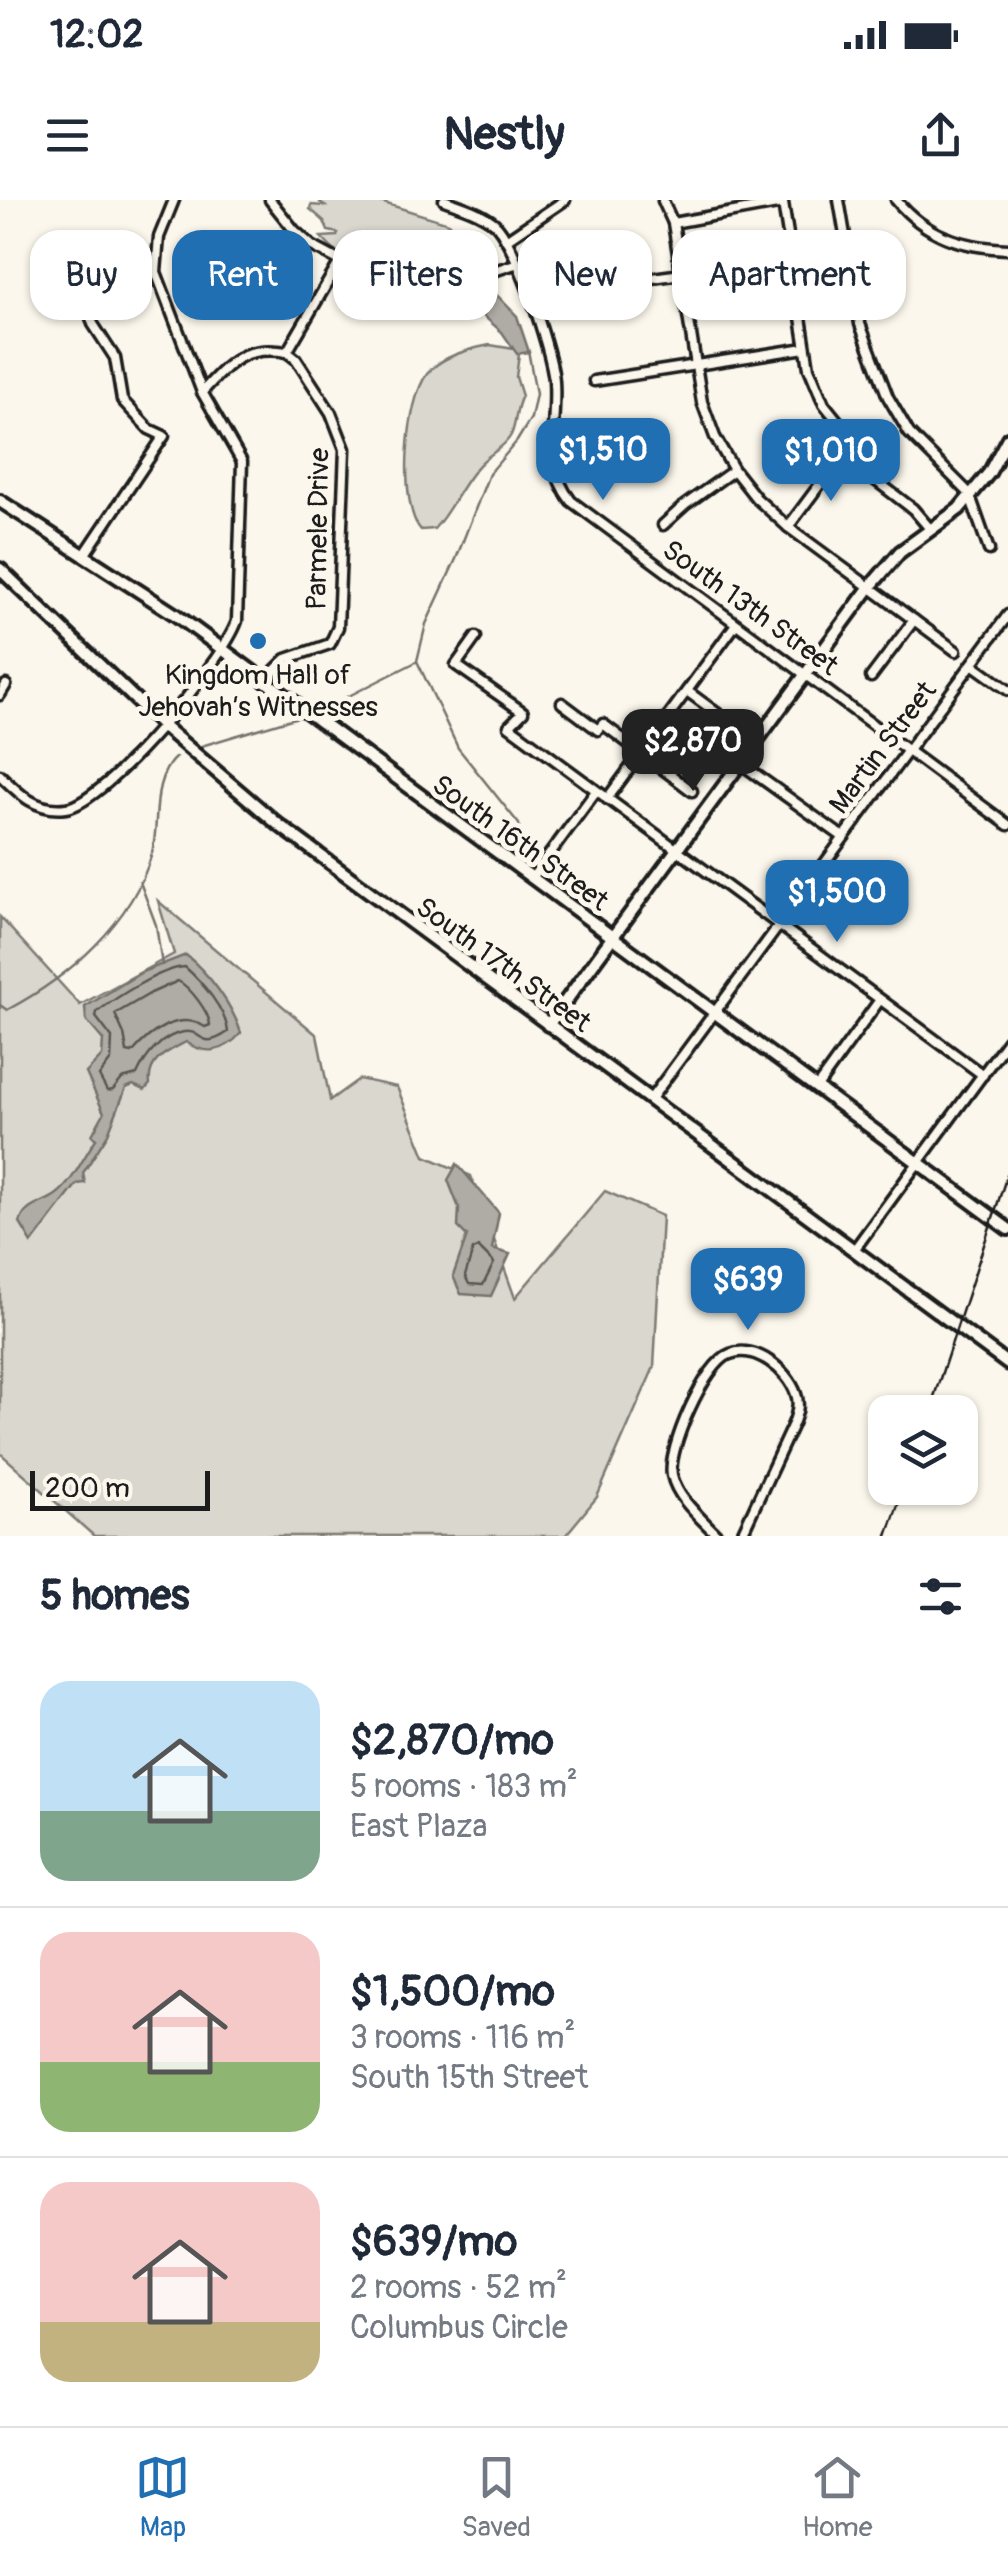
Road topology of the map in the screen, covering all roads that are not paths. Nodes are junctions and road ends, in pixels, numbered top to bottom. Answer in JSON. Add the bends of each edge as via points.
{"nodes":[{"id":1,"x":174,"y":200,"type":"edge"},
{"id":2,"x":270,"y":200,"type":"edge"},
{"id":3,"x":444,"y":200,"type":"edge"},
{"id":4,"x":565,"y":200,"type":"edge"},
{"id":5,"x":839,"y":200,"type":"edge"},
{"id":6,"x":896,"y":200,"type":"edge"},
{"id":7,"x":663,"y":201,"type":"edge"},
{"id":8,"x":782,"y":202,"type":"edge"},
{"id":9,"x":673,"y":223,"type":"junction"},
{"id":10,"x":674,"y":230,"type":"edge"},
{"id":11,"x":506,"y":240,"type":"junction"},
{"id":12,"x":1008,"y":249,"type":"edge"},
{"id":13,"x":333,"y":258,"type":"edge"},
{"id":14,"x":515,"y":264,"type":"junction"},
{"id":15,"x":498,"y":269,"type":"edge"},
{"id":16,"x":333,"y":275,"type":"edge"},
{"id":17,"x":92,"y":320,"type":"edge"},
{"id":18,"x":689,"y":320,"type":"edge"},
{"id":19,"x":805,"y":348,"type":"junction"},
{"id":20,"x":287,"y":352,"type":"junction"},
{"id":21,"x":695,"y":365,"type":"junction"},
{"id":22,"x":594,"y":381,"type":"dead end"},
{"id":23,"x":202,"y":392,"type":"junction"},
{"id":24,"x":1008,"y":438,"type":"edge"},
{"id":25,"x":844,"y":456,"type":"junction"},
{"id":26,"x":734,"y":470,"type":"junction"},
{"id":27,"x":971,"y":496,"type":"junction"},
{"id":28,"x":0,"y":500,"type":"edge"},
{"id":29,"x":663,"y":524,"type":"dead end"},
{"id":30,"x":788,"y":528,"type":"junction"},
{"id":31,"x":930,"y":530,"type":"junction"},
{"id":32,"x":989,"y":550,"type":"dead end"},
{"id":33,"x":85,"y":554,"type":"junction"},
{"id":34,"x":0,"y":570,"type":"edge"},
{"id":35,"x":869,"y":588,"type":"junction"},
{"id":36,"x":1008,"y":615,"type":"edge"},
{"id":37,"x":914,"y":620,"type":"junction"},
{"id":38,"x":736,"y":624,"type":"junction"},
{"id":39,"x":476,"y":636,"type":"dead end"},
{"id":40,"x":221,"y":648,"type":"junction"},
{"id":41,"x":956,"y":651,"type":"dead end"},
{"id":42,"x":972,"y":664,"type":"junction"},
{"id":43,"x":806,"y":675,"type":"junction"},
{"id":44,"x":871,"y":677,"type":"dead end"},
{"id":45,"x":264,"y":681,"type":"junction"},
{"id":46,"x":6,"y":685,"type":"dead end"},
{"id":47,"x":1008,"y":690,"type":"edge"},
{"id":48,"x":686,"y":691,"type":"junction"},
{"id":49,"x":0,"y":695,"type":"edge"},
{"id":50,"x":562,"y":703,"type":"dead end"},
{"id":51,"x":733,"y":725,"type":"dead end"},
{"id":52,"x":164,"y":727,"type":"junction"},
{"id":53,"x":907,"y":750,"type":"junction"},
{"id":54,"x":641,"y":753,"type":"junction"},
{"id":55,"x":740,"y":763,"type":"junction"},
{"id":56,"x":0,"y":775,"type":"edge"},
{"id":57,"x":596,"y":791,"type":"junction"},
{"id":58,"x":692,"y":791,"type":"dead end"},
{"id":59,"x":607,"y":799,"type":"junction"},
{"id":60,"x":1008,"y":825,"type":"edge"},
{"id":61,"x":843,"y":836,"type":"junction"},
{"id":62,"x":676,"y":851,"type":"junction"},
{"id":63,"x":532,"y":878,"type":"junction"},
{"id":64,"x":778,"y":925,"type":"junction"},
{"id":65,"x":612,"y":937,"type":"junction"},
{"id":66,"x":879,"y":1001,"type":"junction"},
{"id":67,"x":715,"y":1013,"type":"junction"},
{"id":68,"x":548,"y":1025,"type":"junction"},
{"id":69,"x":1008,"y":1040,"type":"edge"},
{"id":70,"x":982,"y":1075,"type":"junction"},
{"id":71,"x":817,"y":1088,"type":"junction"},
{"id":72,"x":650,"y":1100,"type":"junction"},
{"id":73,"x":918,"y":1162,"type":"junction"},
{"id":74,"x":1008,"y":1228,"type":"edge"},
{"id":75,"x":854,"y":1250,"type":"junction"},
{"id":76,"x":1008,"y":1364,"type":"edge"},
{"id":77,"x":718,"y":1536,"type":"edge"},
{"id":78,"x":741,"y":1536,"type":"edge"}],
"edges":[{"from":1,"to":23,"type":"street","via":[[159,236],[156,272]]},
{"from":2,"to":13,"type":"street","via":[[302,238]]},
{"from":3,"to":11,"type":"street","via":[[493,222]]},
{"from":4,"to":11,"type":"street"},
{"from":5,"to":27,"type":"street","via":[[860,324],[888,397],[912,437]]},
{"from":6,"to":12,"type":"street","via":[[945,238]]},
{"from":7,"to":9,"type":"street"},
{"from":8,"to":9,"type":"street"},
{"from":8,"to":19,"type":"street"},
{"from":9,"to":10,"type":"street"},
{"from":11,"to":14,"type":"street","name":"South 13th Street"},
{"from":14,"to":15,"type":"street"},
{"from":14,"to":38,"type":"street","name":"South 13th Street","via":[[552,365],[552,453],[561,486],[583,512]]},
{"from":16,"to":20,"type":"street"},
{"from":17,"to":33,"type":"street","via":[[114,358],[122,400],[164,436]]},
{"from":18,"to":21,"type":"street"},
{"from":19,"to":21,"type":"street"},
{"from":19,"to":25,"type":"street","via":[[816,390],[852,437]]},
{"from":20,"to":23,"type":"street","via":[[245,353]]},
{"from":20,"to":45,"type":"street","name":"Parmele Drive","via":[[331,413],[345,449],[338,616],[330,644],[286,660]]},
{"from":21,"to":22,"type":"street"},
{"from":21,"to":26,"type":"street","via":[[709,423]]},
{"from":23,"to":40,"type":"street","via":[[244,474],[237,621]]},
{"from":24,"to":27,"type":"main road"},
{"from":25,"to":30,"type":"street"},
{"from":25,"to":31,"type":"street"},
{"from":26,"to":29,"type":"street"},
{"from":26,"to":30,"type":"street"},
{"from":27,"to":31,"type":"main road"},
{"from":27,"to":32,"type":"street"},
{"from":28,"to":33,"type":"main road","name":"South 16th Street"},
{"from":30,"to":35,"type":"street"},
{"from":31,"to":35,"type":"main road"},
{"from":33,"to":40,"type":"main road","name":"South 16th Street"},
{"from":34,"to":52,"type":"main road","name":"South 17th Street"},
{"from":35,"to":37,"type":"street"},
{"from":35,"to":43,"type":"main road"},
{"from":36,"to":42,"type":"street","name":"Martin Street"},
{"from":37,"to":41,"type":"street"},
{"from":37,"to":44,"type":"street"},
{"from":38,"to":43,"type":"street","name":"South 13th Street"},
{"from":38,"to":48,"type":"street"},
{"from":39,"to":57,"type":"street","via":[[456,665],[523,712],[509,726]]},
{"from":40,"to":45,"type":"main road","name":"South 16th Street"},
{"from":40,"to":52,"type":"street"},
{"from":42,"to":47,"type":"street"},
{"from":42,"to":53,"type":"street","name":"Martin Street"},
{"from":43,"to":53,"type":"street","name":"South 13th Street"},
{"from":43,"to":55,"type":"main road"},
{"from":45,"to":63,"type":"main road","name":"South 16th Street"},
{"from":46,"to":49,"type":"street"},
{"from":48,"to":51,"type":"street"},
{"from":48,"to":54,"type":"street"},
{"from":50,"to":54,"type":"street"},
{"from":52,"to":56,"type":"street","via":[[75,806],[38,806]]},
{"from":52,"to":68,"type":"main road","name":"South 17th Street","via":[[294,836]]},
{"from":53,"to":60,"type":"street","name":"South 13th Street"},
{"from":53,"to":61,"type":"street","name":"Martin Street"},
{"from":54,"to":58,"type":"street"},
{"from":54,"to":59,"type":"street"},
{"from":55,"to":61,"type":"street"},
{"from":55,"to":62,"type":"main road"},
{"from":57,"to":59,"type":"street"},
{"from":57,"to":63,"type":"street"},
{"from":59,"to":62,"type":"street"},
{"from":61,"to":64,"type":"street","name":"Martin Street"},
{"from":62,"to":64,"type":"street"},
{"from":62,"to":65,"type":"main road"},
{"from":63,"to":65,"type":"main road","name":"South 16th Street"},
{"from":64,"to":66,"type":"street"},
{"from":64,"to":67,"type":"street","name":"Martin Street"},
{"from":65,"to":67,"type":"main road","name":"South 16th Street"},
{"from":65,"to":68,"type":"main road"},
{"from":66,"to":70,"type":"street"},
{"from":66,"to":71,"type":"street"},
{"from":67,"to":71,"type":"main road","name":"South 16th Street"},
{"from":67,"to":72,"type":"street","name":"Martin Street"},
{"from":68,"to":72,"type":"main road","name":"South 17th Street"},
{"from":69,"to":70,"type":"street"},
{"from":70,"to":73,"type":"street"},
{"from":71,"to":73,"type":"main road","name":"South 16th Street"},
{"from":72,"to":75,"type":"main road","name":"South 17th Street"},
{"from":73,"to":74,"type":"main road","name":"South 16th Street"},
{"from":73,"to":75,"type":"street"},
{"from":75,"to":76,"type":"main road","name":"South 17th Street"},
{"from":77,"to":78,"type":"street","via":[[678,1490],[671,1460],[710,1370],[723,1356],[743,1351],[784,1376],[798,1406]]}]}
